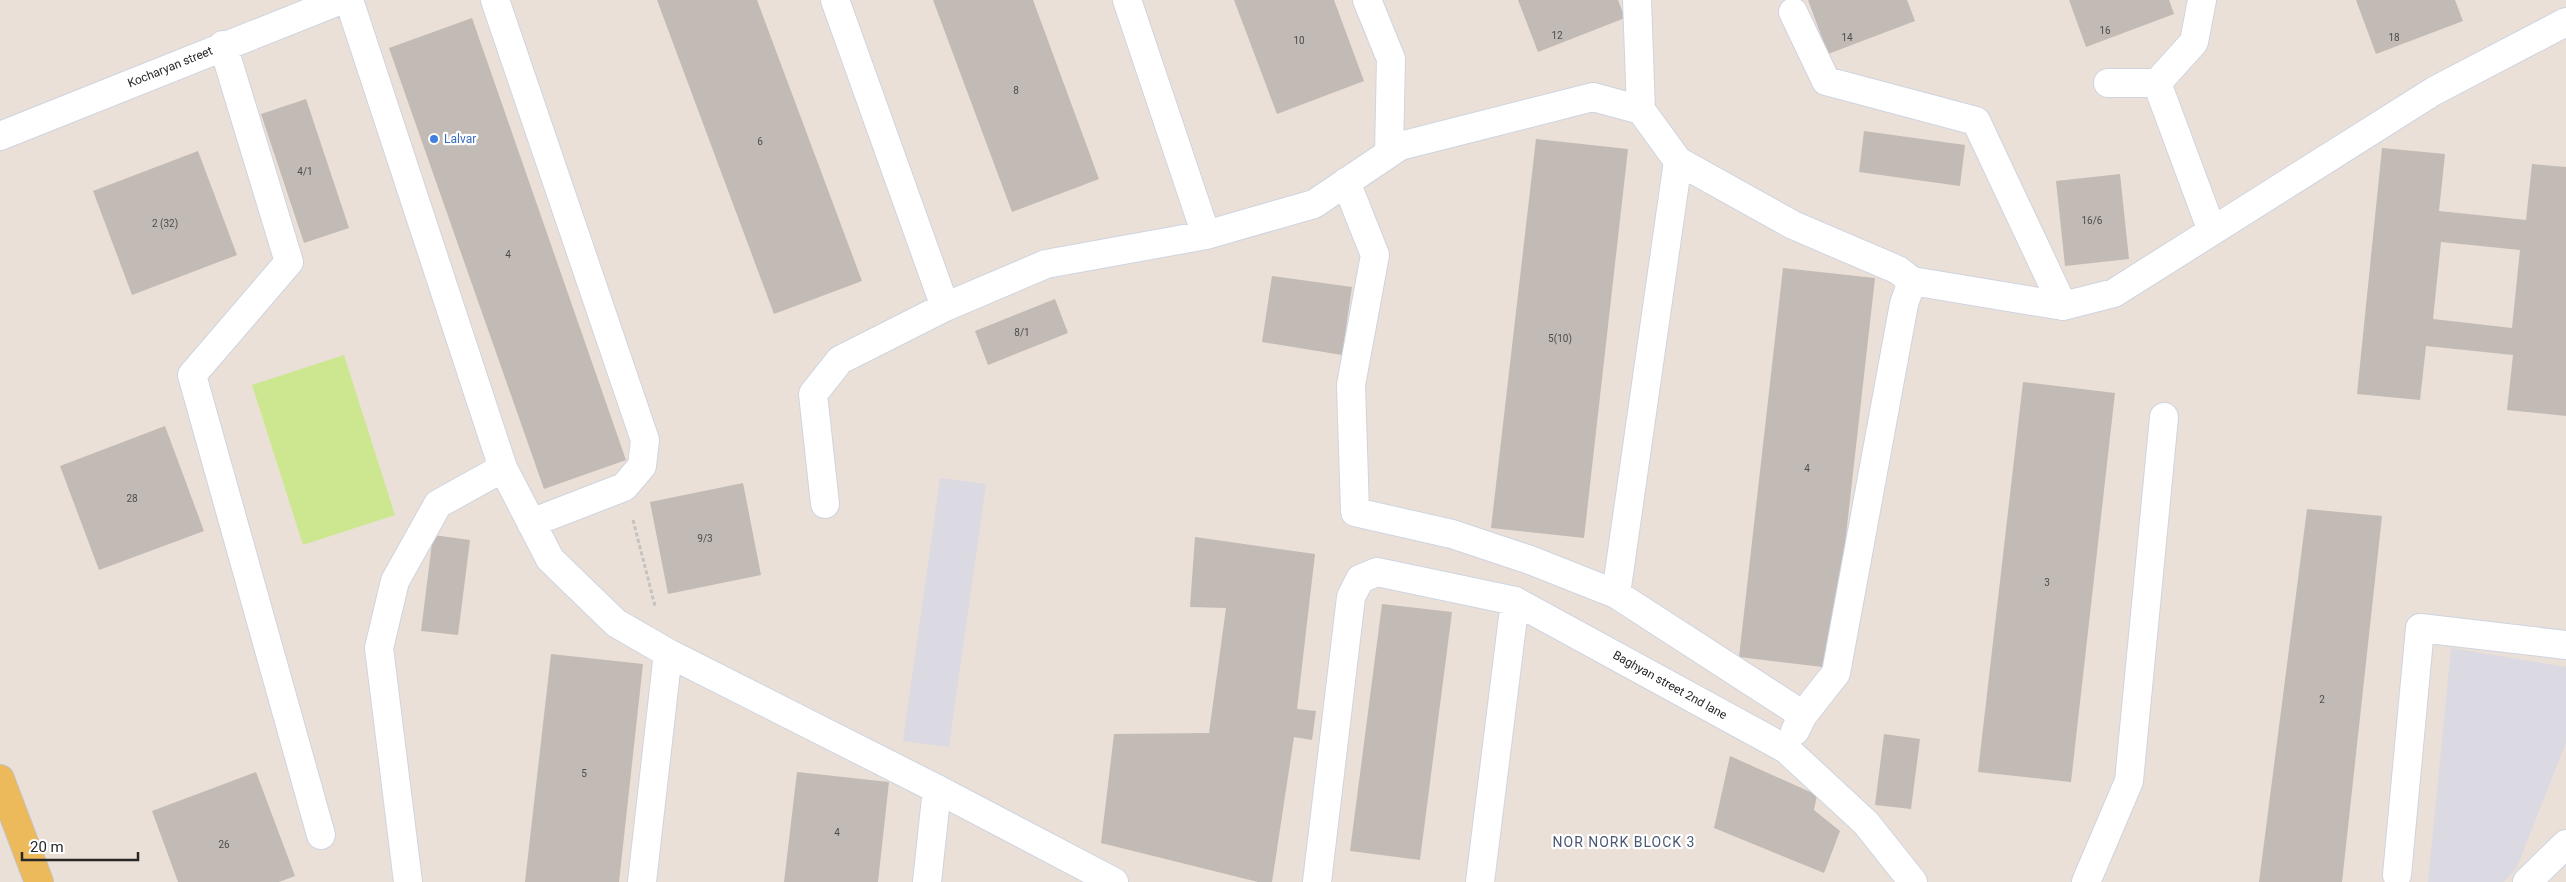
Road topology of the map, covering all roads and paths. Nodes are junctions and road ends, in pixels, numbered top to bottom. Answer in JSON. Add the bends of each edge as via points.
{"nodes":[{"id":1,"x":341,"y":0,"type":"edge"},
{"id":2,"x":349,"y":0,"type":"edge"},
{"id":3,"x":495,"y":0,"type":"edge"},
{"id":4,"x":835,"y":0,"type":"edge"},
{"id":5,"x":1127,"y":0,"type":"edge"},
{"id":6,"x":1367,"y":0,"type":"edge"},
{"id":7,"x":1637,"y":0,"type":"edge"},
{"id":8,"x":2202,"y":0,"type":"edge"},
{"id":9,"x":1794,"y":12,"type":"dead end"},
{"id":10,"x":2566,"y":22,"type":"edge"},
{"id":11,"x":223,"y":46,"type":"junction"},
{"id":12,"x":2108,"y":83,"type":"dead end"},
{"id":13,"x":2157,"y":83,"type":"junction"},
{"id":14,"x":1642,"y":110,"type":"junction"},
{"id":15,"x":0,"y":136,"type":"edge"},
{"id":16,"x":1389,"y":153,"type":"junction"},
{"id":17,"x":1678,"y":161,"type":"junction"},
{"id":18,"x":1346,"y":182,"type":"junction"},
{"id":19,"x":2212,"y":231,"type":"junction"},
{"id":20,"x":1206,"y":235,"type":"junction"},
{"id":21,"x":1912,"y":281,"type":"junction"},
{"id":22,"x":2063,"y":306,"type":"junction"},
{"id":23,"x":945,"y":307,"type":"junction"},
{"id":24,"x":2164,"y":417,"type":"dead end"},
{"id":25,"x":502,"y":468,"type":"junction"},
{"id":26,"x":624,"y":488,"type":"junction"},
{"id":27,"x":825,"y":504,"type":"dead end"},
{"id":28,"x":531,"y":523,"type":"junction"},
{"id":29,"x":1616,"y":594,"type":"junction"},
{"id":30,"x":1515,"y":601,"type":"junction"},
{"id":31,"x":2566,"y":645,"type":"edge"},
{"id":32,"x":668,"y":653,"type":"junction"},
{"id":33,"x":1803,"y":715,"type":"junction"},
{"id":34,"x":1786,"y":749,"type":"junction"},
{"id":35,"x":0,"y":779,"type":"edge"},
{"id":36,"x":937,"y":789,"type":"junction"},
{"id":37,"x":322,"y":835,"type":"dead end"},
{"id":38,"x":2566,"y":844,"type":"edge"},
{"id":39,"x":2397,"y":875,"type":"dead end"},
{"id":40,"x":39,"y":882,"type":"edge"},
{"id":41,"x":408,"y":882,"type":"edge"},
{"id":42,"x":642,"y":882,"type":"edge"},
{"id":43,"x":926,"y":882,"type":"edge"},
{"id":44,"x":1114,"y":882,"type":"edge"},
{"id":45,"x":1317,"y":882,"type":"edge"},
{"id":46,"x":1480,"y":882,"type":"edge"},
{"id":47,"x":1913,"y":882,"type":"edge"},
{"id":48,"x":2086,"y":882,"type":"edge"},
{"id":49,"x":2527,"y":882,"type":"edge"}],
"edges":[{"from":1,"to":11,"type":"street","name":"Kocharyan street"},
{"from":2,"to":25,"type":"street"},
{"from":3,"to":26,"type":"street","via":[[645,440],[642,466]]},
{"from":4,"to":23,"type":"street"},
{"from":5,"to":20,"type":"street"},
{"from":6,"to":16,"type":"street","via":[[1391,59]]},
{"from":7,"to":14,"type":"street"},
{"from":8,"to":13,"type":"street","via":[[2194,42]]},
{"from":9,"to":22,"type":"street","via":[[1826,81],[1976,121]]},
{"from":10,"to":19,"type":"street","via":[[2434,91]]},
{"from":11,"to":15,"type":"street","name":"Kocharyan street"},
{"from":11,"to":37,"type":"street","via":[[289,262],[192,375]]},
{"from":12,"to":13,"type":"street"},
{"from":13,"to":19,"type":"street"},
{"from":14,"to":16,"type":"street","via":[[1593,97],[1400,146]]},
{"from":14,"to":17,"type":"street"},
{"from":16,"to":18,"type":"street"},
{"from":17,"to":21,"type":"street","via":[[1793,225],[1898,270]]},
{"from":17,"to":29,"type":"street"},
{"from":18,"to":20,"type":"street","via":[[1314,204]]},
{"from":18,"to":29,"type":"street","via":[[1375,256],[1351,386],[1356,512],[1452,534]]},
{"from":19,"to":22,"type":"street","via":[[2114,292]]},
{"from":20,"to":23,"type":"street","via":[[1046,264]]},
{"from":21,"to":22,"type":"street"},
{"from":21,"to":33,"type":"street","via":[[1904,304],[1836,673]]},
{"from":23,"to":27,"type":"street","via":[[840,360],[813,394]]},
{"from":24,"to":48,"type":"street","via":[[2128,781]]},
{"from":25,"to":28,"type":"street"},
{"from":25,"to":41,"type":"street","via":[[438,504],[395,581],[380,648]]},
{"from":26,"to":28,"type":"street"},
{"from":26,"to":32,"type":"path"},
{"from":28,"to":32,"type":"street","via":[[550,559],[616,623]]},
{"from":29,"to":33,"type":"street"},
{"from":30,"to":34,"type":"street","name":"Baghyan street 2nd lane"},
{"from":30,"to":45,"type":"street","name":"Baghyan street 2nd lane","via":[[1377,572],[1360,578],[1351,597]]},
{"from":30,"to":46,"type":"street"},
{"from":31,"to":39,"type":"street","via":[[2420,628]]},
{"from":32,"to":36,"type":"street"},
{"from":32,"to":42,"type":"street"},
{"from":33,"to":34,"type":"street"},
{"from":34,"to":47,"type":"street","name":"Baghyan street 2nd lane","via":[[1866,823]]},
{"from":35,"to":40,"type":"main road"},
{"from":36,"to":43,"type":"street"},
{"from":36,"to":44,"type":"street"},
{"from":38,"to":49,"type":"street"}]}
